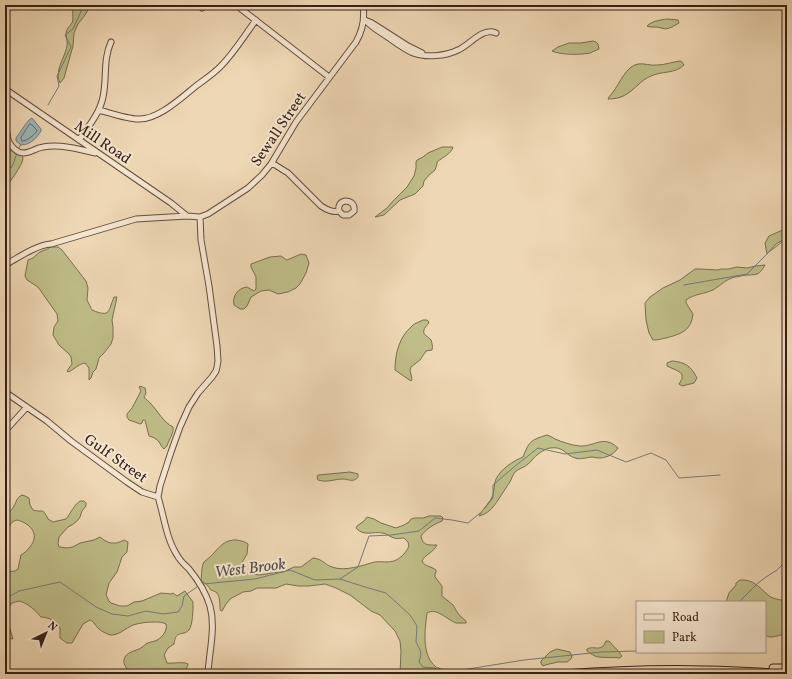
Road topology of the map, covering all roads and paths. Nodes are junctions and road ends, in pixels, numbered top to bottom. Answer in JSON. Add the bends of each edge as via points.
{"nodes":[{"id":1,"x":236,"y":5,"type":"edge"},
{"id":2,"x":363,"y":5,"type":"edge"},
{"id":3,"x":256,"y":20,"type":"junction"},
{"id":4,"x":364,"y":20,"type":"junction"},
{"id":5,"x":496,"y":32,"type":"dead end"},
{"id":6,"x":111,"y":42,"type":"dead end"},
{"id":7,"x":329,"y":77,"type":"junction"},
{"id":8,"x":5,"y":89,"type":"edge"},
{"id":9,"x":99,"y":110,"type":"junction"},
{"id":10,"x":5,"y":114,"type":"edge"},
{"id":11,"x":79,"y":140,"type":"junction"},
{"id":12,"x":99,"y":153,"type":"junction"},
{"id":13,"x":272,"y":162,"type":"junction"},
{"id":14,"x":339,"y":211,"type":"dead end"},
{"id":15,"x":187,"y":216,"type":"junction"},
{"id":16,"x":200,"y":217,"type":"junction"},
{"id":17,"x":5,"y":265,"type":"edge"},
{"id":18,"x":5,"y":392,"type":"edge"},
{"id":19,"x":27,"y":407,"type":"junction"},
{"id":20,"x":5,"y":431,"type":"edge"},
{"id":21,"x":158,"y":497,"type":"junction"},
{"id":22,"x":787,"y":668,"type":"edge"},
{"id":23,"x":721,"y":670,"type":"junction"},
{"id":24,"x":208,"y":674,"type":"edge"},
{"id":25,"x":565,"y":674,"type":"edge"},
{"id":26,"x":787,"y":674,"type":"edge"}],
"edges":[{"from":1,"to":3,"type":"street"},
{"from":2,"to":4,"type":"street","name":"Sewall Street"},
{"from":3,"to":7,"type":"street"},
{"from":3,"to":9,"type":"street","via":[[220,68],[160,112],[138,119]]},
{"from":4,"to":5,"type":"street","via":[[372,22],[425,55],[454,52],[483,33]]},
{"from":4,"to":7,"type":"street","name":"Sewall Street","via":[[356,42]]},
{"from":6,"to":9,"type":"street","via":[[107,52],[105,88]]},
{"from":7,"to":13,"type":"street","name":"Sewall Street"},
{"from":8,"to":11,"type":"street","name":"Mill Road"},
{"from":9,"to":11,"type":"street"},
{"from":10,"to":12,"type":"street","via":[[9,143],[17,152],[54,146]]},
{"from":11,"to":12,"type":"street","name":"Mill Road"},
{"from":12,"to":15,"type":"street","name":"Mill Road"},
{"from":13,"to":14,"type":"street","via":[[288,173],[321,206],[331,211]]},
{"from":13,"to":16,"type":"street","name":"Sewall Street","via":[[248,188]]},
{"from":15,"to":16,"type":"street"},
{"from":15,"to":17,"type":"street","via":[[136,219],[45,244]]},
{"from":16,"to":21,"type":"street","via":[[218,361],[216,370],[196,396],[180,427]]},
{"from":18,"to":19,"type":"street","name":"Gulf Street"},
{"from":19,"to":20,"type":"street"},
{"from":19,"to":21,"type":"street","name":"Gulf Street","via":[[127,482],[142,492]]},
{"from":21,"to":24,"type":"street","name":"Gulf Street","via":[[174,551],[198,581],[210,606],[212,635]]},
{"from":22,"to":23,"type":"highway"},
{"from":23,"to":25,"type":"highway"},
{"from":23,"to":26,"type":"highway"}]}
